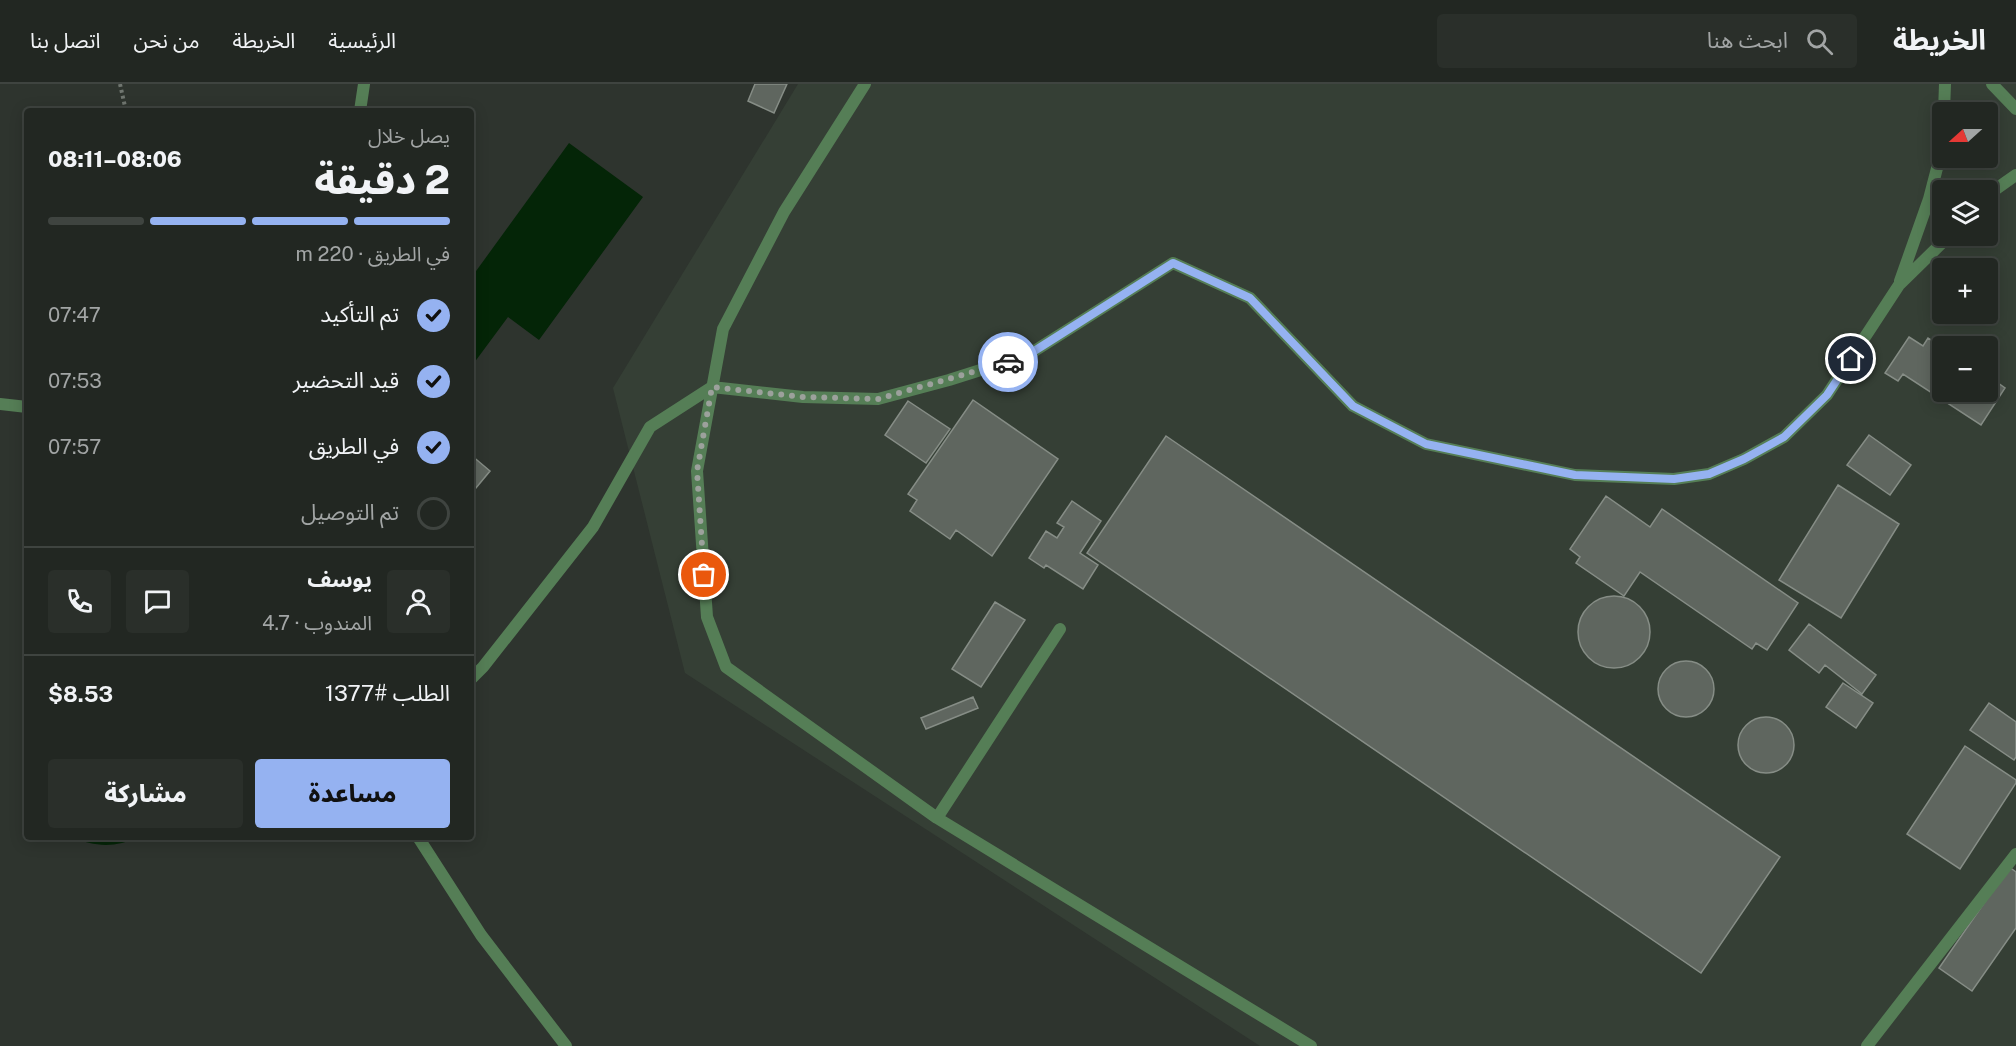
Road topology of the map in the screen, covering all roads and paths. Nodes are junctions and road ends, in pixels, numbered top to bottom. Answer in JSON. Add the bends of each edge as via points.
{"nodes":[{"id":1,"x":120,"y":84,"type":"edge"},
{"id":2,"x":364,"y":84,"type":"edge"},
{"id":3,"x":865,"y":84,"type":"edge"},
{"id":4,"x":1945,"y":84,"type":"edge"},
{"id":5,"x":1992,"y":84,"type":"edge"},
{"id":6,"x":1944,"y":102,"type":"edge"},
{"id":7,"x":125,"y":108,"type":"edge"},
{"id":8,"x":360,"y":108,"type":"edge"},
{"id":9,"x":2016,"y":109,"type":"edge"},
{"id":10,"x":1937,"y":168,"type":"edge"},
{"id":11,"x":2016,"y":175,"type":"edge"},
{"id":12,"x":1998,"y":189,"type":"edge"},
{"id":13,"x":1939,"y":246,"type":"edge"},
{"id":14,"x":1899,"y":285,"type":"junction"},
{"id":15,"x":712,"y":387,"type":"junction"},
{"id":16,"x":0,"y":404,"type":"edge"},
{"id":17,"x":24,"y":407,"type":"edge"},
{"id":18,"x":1060,"y":629,"type":"dead end"},
{"id":19,"x":474,"y":676,"type":"edge"},
{"id":20,"x":938,"y":818,"type":"junction"},
{"id":21,"x":420,"y":840,"type":"edge"},
{"id":22,"x":2016,"y":854,"type":"edge"},
{"id":23,"x":566,"y":1046,"type":"edge"},
{"id":24,"x":1311,"y":1046,"type":"edge"},
{"id":25,"x":1867,"y":1046,"type":"edge"}],
"edges":[{"from":1,"to":7,"type":"path"},
{"from":2,"to":8,"type":"lane"},
{"from":3,"to":15,"type":"lane","via":[[784,212],[723,329]]},
{"from":4,"to":6,"type":"lane"},
{"from":5,"to":9,"type":"lane"},
{"from":10,"to":14,"type":"lane"},
{"from":11,"to":12,"type":"lane"},
{"from":13,"to":14,"type":"lane"},
{"from":14,"to":15,"type":"lane","via":[[1827,395],[1784,437],[1709,474],[1674,479],[1575,475],[1426,444],[1353,406],[1250,298],[1173,263],[1028,355],[909,391],[878,399],[803,397]]},
{"from":15,"to":19,"type":"lane","via":[[650,427],[593,527]]},
{"from":15,"to":20,"type":"lane","via":[[697,471],[707,617],[726,667]]},
{"from":16,"to":17,"type":"lane"},
{"from":18,"to":20,"type":"lane"},
{"from":20,"to":24,"type":"lane"},
{"from":21,"to":23,"type":"lane","via":[[481,935]]},
{"from":22,"to":25,"type":"lane"}]}
